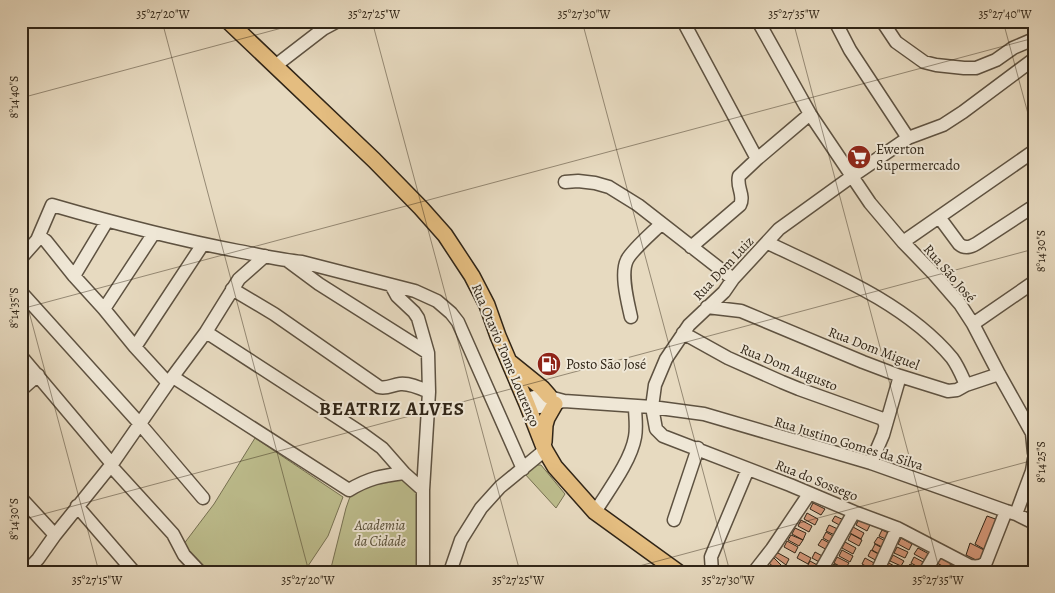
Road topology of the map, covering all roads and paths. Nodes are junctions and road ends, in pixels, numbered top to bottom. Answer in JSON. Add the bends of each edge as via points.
{"nodes":[{"id":1,"x":228,"y":21,"type":"edge"},
{"id":2,"x":338,"y":21,"type":"edge"},
{"id":3,"x":683,"y":21,"type":"edge"},
{"id":4,"x":758,"y":21,"type":"edge"},
{"id":5,"x":835,"y":21,"type":"edge"},
{"id":6,"x":882,"y":21,"type":"edge"},
{"id":7,"x":1034,"y":39,"type":"edge"},
{"id":8,"x":1034,"y":59,"type":"edge"},
{"id":9,"x":275,"y":66,"type":"junction"},
{"id":10,"x":810,"y":114,"type":"junction"},
{"id":11,"x":908,"y":138,"type":"junction"},
{"id":12,"x":1034,"y":151,"type":"edge"},
{"id":13,"x":757,"y":159,"type":"junction"},
{"id":14,"x":851,"y":177,"type":"junction"},
{"id":15,"x":565,"y":182,"type":"dead end"},
{"id":16,"x":1034,"y":206,"type":"edge"},
{"id":17,"x":939,"y":217,"type":"junction"},
{"id":18,"x":106,"y":221,"type":"junction"},
{"id":19,"x":662,"y":224,"type":"junction"},
{"id":20,"x":154,"y":233,"type":"junction"},
{"id":21,"x":37,"y":240,"type":"junction"},
{"id":22,"x":903,"y":242,"type":"junction"},
{"id":23,"x":768,"y":243,"type":"junction"},
{"id":24,"x":203,"y":244,"type":"junction"},
{"id":25,"x":691,"y":246,"type":"junction"},
{"id":26,"x":265,"y":256,"type":"junction"},
{"id":27,"x":21,"y":258,"type":"edge"},
{"id":28,"x":288,"y":261,"type":"junction"},
{"id":29,"x":74,"y":276,"type":"junction"},
{"id":30,"x":733,"y":279,"type":"junction"},
{"id":31,"x":1034,"y":282,"type":"edge"},
{"id":32,"x":391,"y":286,"type":"junction"},
{"id":33,"x":232,"y":289,"type":"junction"},
{"id":34,"x":21,"y":292,"type":"edge"},
{"id":35,"x":724,"y":292,"type":"junction"},
{"id":36,"x":707,"y":308,"type":"junction"},
{"id":37,"x":104,"y":309,"type":"junction"},
{"id":38,"x":741,"y":311,"type":"junction"},
{"id":39,"x":632,"y":317,"type":"dead end"},
{"id":40,"x":973,"y":324,"type":"junction"},
{"id":41,"x":206,"y":332,"type":"junction"},
{"id":42,"x":683,"y":332,"type":"junction"},
{"id":43,"x":135,"y":347,"type":"junction"},
{"id":44,"x":428,"y":353,"type":"junction"},
{"id":45,"x":21,"y":356,"type":"edge"},
{"id":46,"x":508,"y":360,"type":"junction"},
{"id":47,"x":999,"y":374,"type":"junction"},
{"id":48,"x":38,"y":375,"type":"junction"},
{"id":49,"x":900,"y":376,"type":"junction"},
{"id":50,"x":171,"y":380,"type":"junction"},
{"id":51,"x":966,"y":385,"type":"junction"},
{"id":52,"x":21,"y":390,"type":"edge"},
{"id":53,"x":428,"y":392,"type":"junction"},
{"id":54,"x":556,"y":400,"type":"junction"},
{"id":55,"x":527,"y":404,"type":"junction"},
{"id":56,"x":635,"y":406,"type":"junction"},
{"id":57,"x":652,"y":406,"type":"junction"},
{"id":58,"x":140,"y":424,"type":"junction"},
{"id":59,"x":885,"y":424,"type":"junction"},
{"id":60,"x":1033,"y":429,"type":"edge"},
{"id":61,"x":544,"y":448,"type":"junction"},
{"id":62,"x":698,"y":448,"type":"junction"},
{"id":63,"x":1034,"y":453,"type":"edge"},
{"id":64,"x":1034,"y":459,"type":"edge"},
{"id":65,"x":870,"y":464,"type":"junction"},
{"id":66,"x":111,"y":465,"type":"junction"},
{"id":67,"x":523,"y":469,"type":"junction"},
{"id":68,"x":748,"y":469,"type":"junction"},
{"id":69,"x":404,"y":473,"type":"junction"},
{"id":70,"x":424,"y":490,"type":"junction"},
{"id":71,"x":809,"y":494,"type":"junction"},
{"id":72,"x":21,"y":498,"type":"edge"},
{"id":73,"x":203,"y":498,"type":"dead end"},
{"id":74,"x":77,"y":506,"type":"junction"},
{"id":75,"x":595,"y":512,"type":"junction"},
{"id":76,"x":854,"y":512,"type":"junction"},
{"id":77,"x":1011,"y":513,"type":"junction"},
{"id":78,"x":674,"y":520,"type":"dead end"},
{"id":79,"x":1034,"y":523,"type":"edge"},
{"id":80,"x":897,"y":528,"type":"junction"},
{"id":81,"x":55,"y":535,"type":"junction"},
{"id":82,"x":938,"y":550,"type":"junction"},
{"id":83,"x":26,"y":566,"type":"edge"},
{"id":84,"x":968,"y":569,"type":"edge"},
{"id":85,"x":134,"y":572,"type":"edge"},
{"id":86,"x":200,"y":572,"type":"edge"},
{"id":87,"x":423,"y":572,"type":"edge"},
{"id":88,"x":450,"y":572,"type":"edge"},
{"id":89,"x":678,"y":572,"type":"edge"},
{"id":90,"x":712,"y":572,"type":"edge"},
{"id":91,"x":754,"y":572,"type":"edge"},
{"id":92,"x":820,"y":572,"type":"edge"},
{"id":93,"x":877,"y":572,"type":"edge"},
{"id":94,"x":925,"y":572,"type":"edge"}],
"edges":[{"from":1,"to":9,"type":"main road","name":"Rua Otavio Tome Lourenço"},
{"from":2,"to":9,"type":"street"},
{"from":3,"to":13,"type":"street"},
{"from":4,"to":10,"type":"street","name":"Rua São José"},
{"from":5,"to":11,"type":"street","via":[[850,50]]},
{"from":6,"to":7,"type":"street","via":[[896,42],[924,62],[936,65],[976,68]]},
{"from":8,"to":11,"type":"street","name":"Rua Dom Luiz","via":[[963,112]]},
{"from":9,"to":46,"type":"main road","name":"Rua Otavio Tome Lourenço","via":[[374,160],[445,235],[480,290]]},
{"from":10,"to":13,"type":"street"},
{"from":10,"to":14,"type":"street","name":"Rua São José"},
{"from":11,"to":14,"type":"street","name":"Rua Dom Luiz"},
{"from":12,"to":17,"type":"street"},
{"from":13,"to":25,"type":"street","via":[[739,176],[740,205]]},
{"from":14,"to":22,"type":"street","name":"Rua São José"},
{"from":14,"to":23,"type":"street","name":"Rua Dom Luiz","via":[[780,230]]},
{"from":15,"to":19,"type":"street","via":[[609,187]]},
{"from":16,"to":17,"type":"street","via":[[966,247],[959,244]]},
{"from":17,"to":22,"type":"street"},
{"from":18,"to":20,"type":"street"},
{"from":18,"to":21,"type":"street","via":[[52,205]]},
{"from":18,"to":29,"type":"street"},
{"from":19,"to":25,"type":"street"},
{"from":19,"to":39,"type":"street","via":[[627,259],[625,288]]},
{"from":20,"to":24,"type":"street"},
{"from":20,"to":37,"type":"street"},
{"from":21,"to":27,"type":"street"},
{"from":21,"to":29,"type":"street","via":[[42,238],[46,241]]},
{"from":22,"to":40,"type":"street","name":"Rua São José","via":[[960,304]]},
{"from":23,"to":30,"type":"street","name":"Rua Dom Luiz"},
{"from":23,"to":51,"type":"street","via":[[858,287],[907,317],[953,359]]},
{"from":24,"to":26,"type":"street"},
{"from":24,"to":43,"type":"street"},
{"from":25,"to":30,"type":"street"},
{"from":26,"to":28,"type":"street"},
{"from":26,"to":33,"type":"street"},
{"from":28,"to":32,"type":"street"},
{"from":28,"to":44,"type":"street"},
{"from":29,"to":37,"type":"street"},
{"from":30,"to":35,"type":"street","name":"Rua Dom Luiz"},
{"from":31,"to":40,"type":"street"},
{"from":32,"to":44,"type":"street","via":[[418,318]]},
{"from":32,"to":67,"type":"street","via":[[415,291],[437,301],[458,322]]},
{"from":33,"to":41,"type":"street"},
{"from":33,"to":53,"type":"street","via":[[379,387],[408,384]]},
{"from":34,"to":58,"type":"street"},
{"from":35,"to":36,"type":"street","name":"Rua Dom Luiz"},
{"from":35,"to":38,"type":"street","name":"Rua Dom Miguel"},
{"from":36,"to":38,"type":"street","name":"Rua Dom Miguel"},
{"from":36,"to":42,"type":"street","name":"Rua Dom Luiz"},
{"from":37,"to":43,"type":"street"},
{"from":38,"to":49,"type":"street","name":"Rua Dom Miguel"},
{"from":40,"to":47,"type":"street","name":"Rua São José"},
{"from":41,"to":50,"type":"street"},
{"from":41,"to":69,"type":"street","via":[[360,432],[382,448]]},
{"from":42,"to":57,"type":"street","name":"Rua Dom Luiz","via":[[655,385]]},
{"from":42,"to":59,"type":"street","name":"Rua Dom Augusto","via":[[728,358],[799,389],[883,419]]},
{"from":43,"to":50,"type":"street"},
{"from":44,"to":53,"type":"street"},
{"from":45,"to":48,"type":"street"},
{"from":46,"to":54,"type":"main road"},
{"from":46,"to":55,"type":"main road","name":"Rua Otavio Tome Lourenço"},
{"from":47,"to":51,"type":"street","name":"Rua Dom Miguel"},
{"from":47,"to":60,"type":"street","name":"Rua São José"},
{"from":48,"to":52,"type":"street"},
{"from":48,"to":66,"type":"street"},
{"from":49,"to":51,"type":"street","name":"Rua Dom Miguel","via":[[948,391]]},
{"from":49,"to":59,"type":"street"},
{"from":50,"to":58,"type":"street"},
{"from":50,"to":69,"type":"street","via":[[349,490],[376,477]]},
{"from":53,"to":70,"type":"street"},
{"from":54,"to":55,"type":"street","via":[[538,396],[530,398]]},
{"from":54,"to":56,"type":"street","name":"Rua Justino Gomes da Silva"},
{"from":54,"to":61,"type":"main road","via":[[545,425]]},
{"from":55,"to":61,"type":"main road","name":"Rua Otavio Tome Lourenço"},
{"from":56,"to":57,"type":"street","name":"Rua Justino Gomes da Silva"},
{"from":56,"to":75,"type":"street","via":[[633,447]]},
{"from":57,"to":62,"type":"street","name":"Rua do Sossego","via":[[659,433]]},
{"from":57,"to":65,"type":"street","name":"Rua Justino Gomes da Silva","via":[[704,414]]},
{"from":58,"to":66,"type":"street"},
{"from":58,"to":73,"type":"street"},
{"from":59,"to":65,"type":"street"},
{"from":60,"to":63,"type":"street","name":"Rua São José"},
{"from":61,"to":67,"type":"street"},
{"from":61,"to":75,"type":"main road","name":"Rua Otavio Tome Lourenço","via":[[555,467]]},
{"from":62,"to":68,"type":"street","name":"Rua do Sossego"},
{"from":62,"to":78,"type":"street"},
{"from":64,"to":77,"type":"street","via":[[1032,471]]},
{"from":65,"to":77,"type":"street","name":"Rua Justino Gomes da Silva"},
{"from":66,"to":74,"type":"street"},
{"from":66,"to":86,"type":"street","via":[[173,534],[184,555]]},
{"from":67,"to":88,"type":"street","via":[[481,508],[461,540]]},
{"from":68,"to":71,"type":"street","name":"Rua do Sossego"},
{"from":68,"to":90,"type":"street","via":[[711,557]]},
{"from":69,"to":70,"type":"street"},
{"from":70,"to":87,"type":"street"},
{"from":71,"to":76,"type":"street","name":"Rua do Sossego"},
{"from":71,"to":91,"type":"street"},
{"from":72,"to":81,"type":"street"},
{"from":74,"to":81,"type":"street"},
{"from":74,"to":85,"type":"street"},
{"from":75,"to":89,"type":"main road","name":"Rua Otavio Tome Lourenço"},
{"from":76,"to":80,"type":"street","name":"Rua do Sossego"},
{"from":76,"to":92,"type":"street"},
{"from":77,"to":79,"type":"street","name":"Rua Justino Gomes da Silva"},
{"from":77,"to":84,"type":"street","name":"Rua do Sossego","via":[[986,562]]},
{"from":80,"to":82,"type":"street","name":"Rua do Sossego"},
{"from":80,"to":93,"type":"street"},
{"from":81,"to":83,"type":"street","via":[[38,559]]},
{"from":82,"to":84,"type":"street","name":"Rua do Sossego"},
{"from":82,"to":94,"type":"street"}]}
